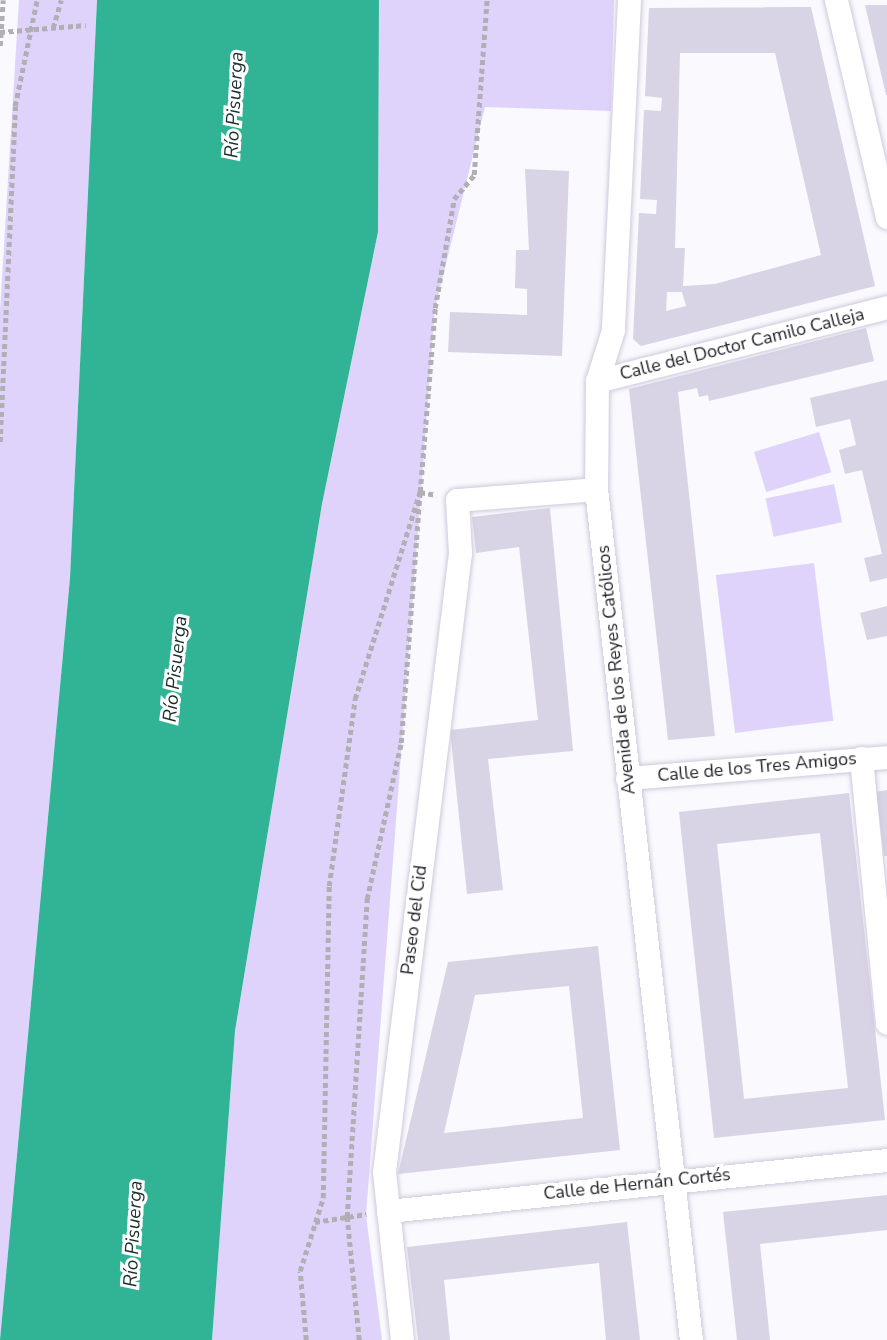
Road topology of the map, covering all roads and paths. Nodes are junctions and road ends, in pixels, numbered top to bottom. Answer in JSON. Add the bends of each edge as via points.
{"nodes":[{"id":1,"x":3,"y":0,"type":"edge"},
{"id":2,"x":37,"y":0,"type":"edge"},
{"id":3,"x":61,"y":0,"type":"edge"},
{"id":4,"x":486,"y":0,"type":"edge"},
{"id":5,"x":629,"y":0,"type":"edge"},
{"id":6,"x":836,"y":0,"type":"edge"},
{"id":7,"x":86,"y":25,"type":"dead end"},
{"id":8,"x":53,"y":28,"type":"junction"},
{"id":9,"x":28,"y":30,"type":"junction"},
{"id":10,"x":0,"y":32,"type":"edge"},
{"id":11,"x":0,"y":46,"type":"edge"},
{"id":12,"x":887,"y":216,"type":"edge"},
{"id":13,"x":887,"y":307,"type":"edge"},
{"id":14,"x":597,"y":381,"type":"junction"},
{"id":15,"x":0,"y":442,"type":"edge"},
{"id":16,"x":596,"y":489,"type":"junction"},
{"id":17,"x":420,"y":492,"type":"junction"},
{"id":18,"x":887,"y":757,"type":"edge"},
{"id":19,"x":861,"y":758,"type":"junction"},
{"id":20,"x":627,"y":778,"type":"junction"},
{"id":21,"x":887,"y":1023,"type":"edge"},
{"id":22,"x":887,"y":1160,"type":"edge"},
{"id":23,"x":675,"y":1180,"type":"junction"},
{"id":24,"x":388,"y":1211,"type":"junction"},
{"id":25,"x":347,"y":1217,"type":"junction"},
{"id":26,"x":315,"y":1222,"type":"junction"},
{"id":27,"x":306,"y":1340,"type":"edge"},
{"id":28,"x":359,"y":1340,"type":"edge"},
{"id":29,"x":402,"y":1340,"type":"edge"},
{"id":30,"x":691,"y":1340,"type":"edge"}],
"edges":[{"from":1,"to":10,"type":"path"},
{"from":2,"to":9,"type":"path"},
{"from":3,"to":8,"type":"path"},
{"from":4,"to":17,"type":"path","via":[[474,176],[454,199],[435,308]]},
{"from":5,"to":14,"type":"street","name":"Avenida de los Reyes Católicos","via":[[614,330]]},
{"from":6,"to":12,"type":"street"},
{"from":7,"to":8,"type":"path"},
{"from":8,"to":9,"type":"path"},
{"from":9,"to":10,"type":"path"},
{"from":9,"to":15,"type":"path","via":[[15,106]]},
{"from":10,"to":11,"type":"path"},
{"from":13,"to":14,"type":"street","name":"Calle del Doctor Camilo Calleja"},
{"from":14,"to":16,"type":"street","name":"Avenida de los Reyes Católicos"},
{"from":16,"to":20,"type":"street","name":"Avenida de los Reyes Católicos"},
{"from":16,"to":24,"type":"street","name":"Paseo del Cid","via":[[457,500],[460,553],[384,1172]]},
{"from":17,"to":25,"type":"path","via":[[401,743],[367,899]]},
{"from":17,"to":26,"type":"path","via":[[355,699],[329,886],[323,1198]]},
{"from":18,"to":19,"type":"street","name":"Calle de los Tres Amigos"},
{"from":19,"to":20,"type":"street","name":"Calle de los Tres Amigos"},
{"from":19,"to":21,"type":"street"},
{"from":20,"to":23,"type":"street","name":"Avenida de los Reyes Católicos"},
{"from":22,"to":23,"type":"street","name":"Calle de Hernán Cortés"},
{"from":23,"to":24,"type":"street","name":"Calle de Hernán Cortés"},
{"from":23,"to":30,"type":"street","name":"Avenida de los Reyes Católicos"},
{"from":24,"to":25,"type":"path"},
{"from":24,"to":29,"type":"street","name":"Paseo del Cid"},
{"from":25,"to":26,"type":"path"},
{"from":25,"to":28,"type":"path"},
{"from":26,"to":27,"type":"path","via":[[300,1271]]}]}
